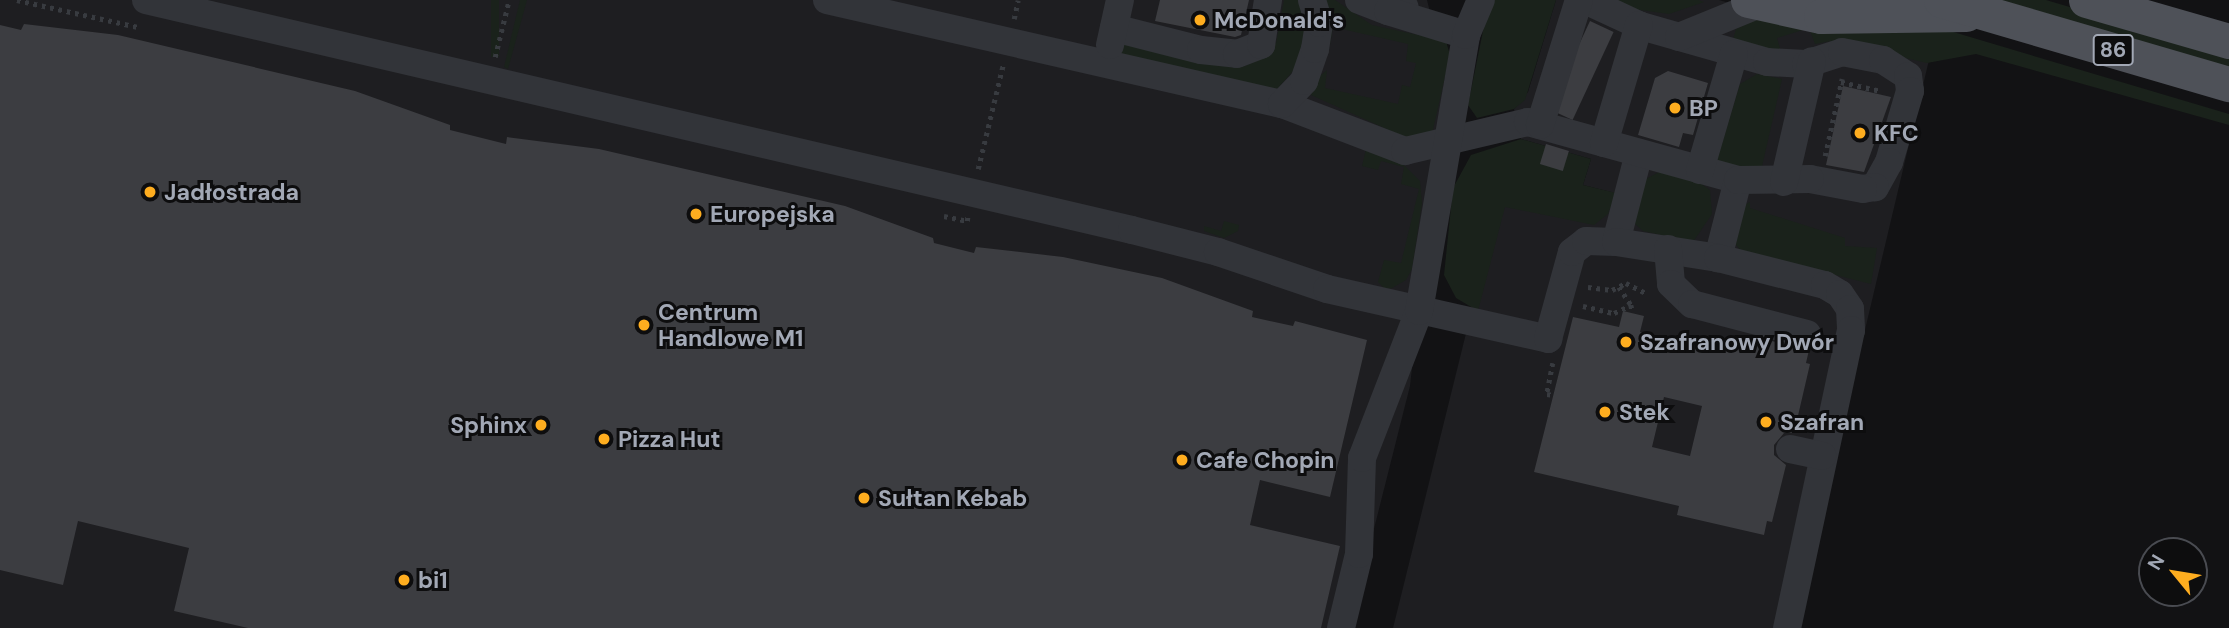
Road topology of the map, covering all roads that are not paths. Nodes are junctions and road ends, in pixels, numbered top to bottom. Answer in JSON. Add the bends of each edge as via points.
{"nodes":[{"id":1,"x":146,"y":0,"type":"edge"},
{"id":2,"x":827,"y":0,"type":"edge"},
{"id":3,"x":1120,"y":0,"type":"edge"},
{"id":4,"x":1268,"y":0,"type":"edge"},
{"id":5,"x":1312,"y":0,"type":"edge"},
{"id":6,"x":1359,"y":0,"type":"edge"},
{"id":7,"x":1420,"y":0,"type":"edge"},
{"id":8,"x":1461,"y":0,"type":"edge"},
{"id":9,"x":1482,"y":0,"type":"edge"},
{"id":10,"x":1579,"y":0,"type":"edge"},
{"id":11,"x":1585,"y":0,"type":"edge"},
{"id":12,"x":1941,"y":0,"type":"edge"},
{"id":13,"x":2086,"y":0,"type":"edge"},
{"id":14,"x":1754,"y":2,"type":"edge"},
{"id":15,"x":1388,"y":11,"type":"junction"},
{"id":16,"x":1998,"y":16,"type":"junction"},
{"id":17,"x":1639,"y":25,"type":"junction"},
{"id":18,"x":1114,"y":28,"type":"junction"},
{"id":19,"x":1466,"y":35,"type":"junction"},
{"id":20,"x":1679,"y":37,"type":"junction"},
{"id":21,"x":2229,"y":41,"type":"edge"},
{"id":22,"x":1734,"y":54,"type":"junction"},
{"id":23,"x":1812,"y":61,"type":"junction"},
{"id":24,"x":1104,"y":64,"type":"junction"},
{"id":25,"x":2229,"y":83,"type":"edge"},
{"id":26,"x":1900,"y":95,"type":"junction"},
{"id":27,"x":1282,"y":104,"type":"junction"},
{"id":28,"x":1540,"y":125,"type":"junction"},
{"id":29,"x":1448,"y":140,"type":"junction"},
{"id":30,"x":1604,"y":143,"type":"junction"},
{"id":31,"x":1405,"y":151,"type":"junction"},
{"id":32,"x":1639,"y":153,"type":"junction"},
{"id":33,"x":1700,"y":170,"type":"junction"},
{"id":34,"x":1738,"y":180,"type":"junction"},
{"id":35,"x":1787,"y":181,"type":"junction"},
{"id":36,"x":1439,"y":190,"type":"junction"},
{"id":37,"x":1616,"y":242,"type":"junction"},
{"id":38,"x":1668,"y":249,"type":"junction"},
{"id":39,"x":1718,"y":258,"type":"junction"},
{"id":40,"x":1419,"y":311,"type":"junction"},
{"id":41,"x":1807,"y":334,"type":"dead end"},
{"id":42,"x":1790,"y":449,"type":"dead end"},
{"id":43,"x":1822,"y":456,"type":"junction"},
{"id":44,"x":1341,"y":628,"type":"edge"},
{"id":45,"x":1787,"y":628,"type":"edge"}],
"edges":[{"from":1,"to":40,"type":"lane","via":[[1189,244],[1327,289]]},
{"from":2,"to":24,"type":"lane"},
{"from":3,"to":18,"type":"lane"},
{"from":4,"to":18,"type":"lane","via":[[1261,45],[1237,54],[1201,50]]},
{"from":5,"to":27,"type":"lane","via":[[1319,23],[1315,49],[1304,80]]},
{"from":6,"to":15,"type":"lane"},
{"from":7,"to":15,"type":"lane"},
{"from":8,"to":19,"type":"lane"},
{"from":9,"to":19,"type":"lane"},
{"from":10,"to":28,"type":"lane"},
{"from":11,"to":17,"type":"lane"},
{"from":12,"to":16,"type":"main road","number":"86"},
{"from":13,"to":21,"type":"main road","number":"86"},
{"from":14,"to":16,"type":"main road","via":[[1821,16],[1930,12]]},
{"from":14,"to":20,"type":"lane"},
{"from":15,"to":19,"type":"lane"},
{"from":16,"to":25,"type":"main road","number":"86"},
{"from":17,"to":20,"type":"lane"},
{"from":17,"to":30,"type":"lane"},
{"from":18,"to":24,"type":"lane"},
{"from":19,"to":29,"type":"lane"},
{"from":20,"to":22,"type":"lane"},
{"from":22,"to":23,"type":"lane","via":[[1787,65]]},
{"from":22,"to":33,"type":"lane"},
{"from":23,"to":26,"type":"lane","via":[[1842,52],[1883,60],[1908,76]]},
{"from":23,"to":35,"type":"lane"},
{"from":24,"to":27,"type":"lane"},
{"from":26,"to":35,"type":"lane","via":[[1878,184],[1863,189],[1819,180]]},
{"from":26,"to":35,"type":"lane","via":[[1894,174],[1879,200],[1846,205]]},
{"from":27,"to":31,"type":"lane"},
{"from":28,"to":29,"type":"lane","via":[[1515,122]]},
{"from":28,"to":30,"type":"lane"},
{"from":29,"to":31,"type":"lane"},
{"from":29,"to":36,"type":"lane"},
{"from":30,"to":32,"type":"lane"},
{"from":31,"to":36,"type":"lane"},
{"from":32,"to":33,"type":"lane"},
{"from":32,"to":37,"type":"lane"},
{"from":33,"to":34,"type":"lane"},
{"from":34,"to":35,"type":"lane"},
{"from":34,"to":39,"type":"lane"},
{"from":36,"to":40,"type":"lane"},
{"from":37,"to":38,"type":"lane"},
{"from":37,"to":40,"type":"lane","via":[[1586,241],[1572,252],[1548,339]]},
{"from":38,"to":39,"type":"lane"},
{"from":38,"to":41,"type":"lane","via":[[1671,284],[1692,304]]},
{"from":39,"to":43,"type":"lane","via":[[1825,285],[1840,294],[1850,309],[1851,330]]},
{"from":40,"to":44,"type":"lane","via":[[1362,458],[1359,554]]},
{"from":42,"to":43,"type":"lane"},
{"from":43,"to":45,"type":"lane"}]}
